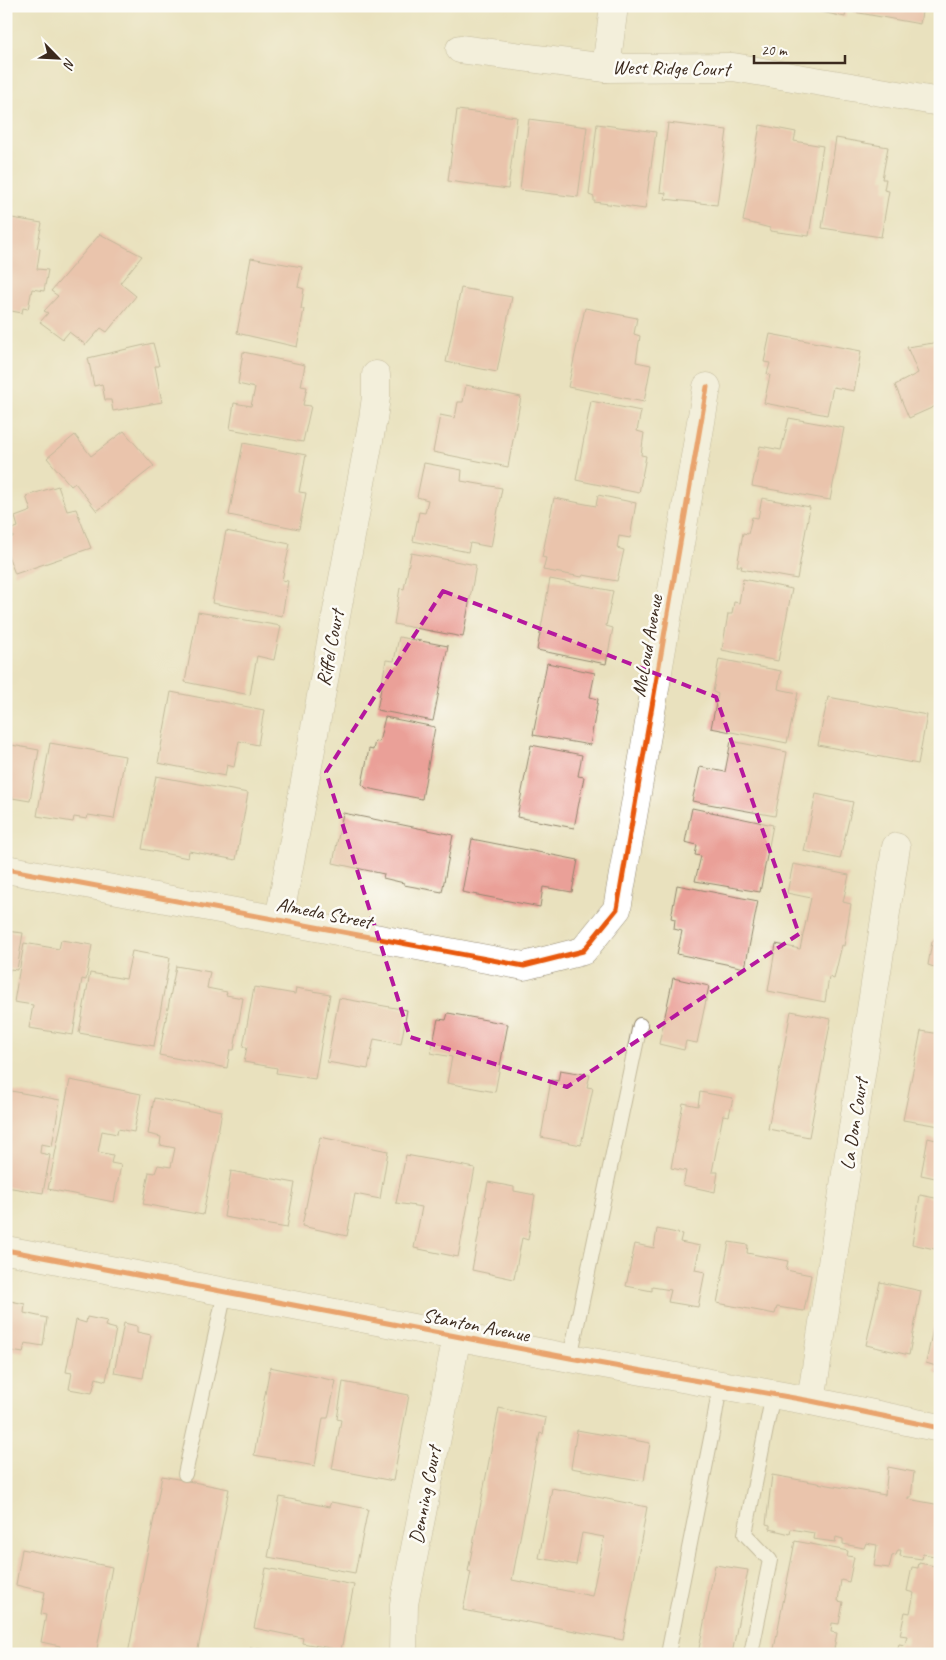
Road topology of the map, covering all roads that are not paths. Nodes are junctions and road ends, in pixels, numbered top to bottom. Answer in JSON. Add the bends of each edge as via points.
{"nodes":[{"id":1,"x":614,"y":6,"type":"edge"},
{"id":2,"x":460,"y":49,"type":"dead end"},
{"id":3,"x":606,"y":68,"type":"junction"},
{"id":4,"x":940,"y":102,"type":"edge"},
{"id":5,"x":376,"y":375,"type":"dead end"},
{"id":6,"x":707,"y":387,"type":"dead end"},
{"id":7,"x":896,"y":847,"type":"dead end"},
{"id":8,"x":6,"y":869,"type":"edge"},
{"id":9,"x":617,"y":909,"type":"joint"},
{"id":10,"x":279,"y":920,"type":"junction"},
{"id":11,"x":640,"y":1025,"type":"dead end"},
{"id":12,"x":6,"y":1250,"type":"edge"},
{"id":13,"x":225,"y":1292,"type":"junction"},
{"id":14,"x":457,"y":1336,"type":"junction"},
{"id":15,"x":570,"y":1358,"type":"junction"},
{"id":16,"x":720,"y":1385,"type":"junction"},
{"id":17,"x":773,"y":1394,"type":"junction"},
{"id":18,"x":811,"y":1401,"type":"junction"},
{"id":19,"x":940,"y":1428,"type":"edge"},
{"id":20,"x":185,"y":1474,"type":"dead end"},
{"id":21,"x":403,"y":1654,"type":"edge"},
{"id":22,"x":668,"y":1654,"type":"edge"},
{"id":23,"x":751,"y":1654,"type":"edge"}],
"edges":[{"from":1,"to":3,"type":"street"},
{"from":2,"to":3,"type":"street","name":"West Ridge Court"},
{"from":3,"to":4,"type":"street","name":"West Ridge Court","via":[[733,67]]},
{"from":5,"to":10,"type":"street","name":"Riffel Court","via":[[373,419]]},
{"from":6,"to":9,"type":"street","name":"McLoud Avenue"},
{"from":7,"to":18,"type":"street","name":"La Don Court"},
{"from":8,"to":10,"type":"street","name":"Almeda Street"},
{"from":9,"to":10,"type":"street","name":"Almeda Street","via":[[583,951],[524,966]]},
{"from":11,"to":15,"type":"lane"},
{"from":12,"to":13,"type":"street","name":"Stanton Avenue"},
{"from":13,"to":14,"type":"street","name":"Stanton Avenue"},
{"from":13,"to":20,"type":"lane"},
{"from":14,"to":15,"type":"street","name":"Stanton Avenue"},
{"from":14,"to":21,"type":"street","name":"Denning Court","via":[[404,1604]]},
{"from":15,"to":16,"type":"street","name":"Stanton Avenue"},
{"from":16,"to":17,"type":"street","name":"Stanton Avenue"},
{"from":16,"to":22,"type":"lane"},
{"from":17,"to":18,"type":"street","name":"Stanton Avenue"},
{"from":17,"to":23,"type":"lane","via":[[746,1534],[770,1560]]},
{"from":18,"to":19,"type":"street","name":"Stanton Avenue"}]}
